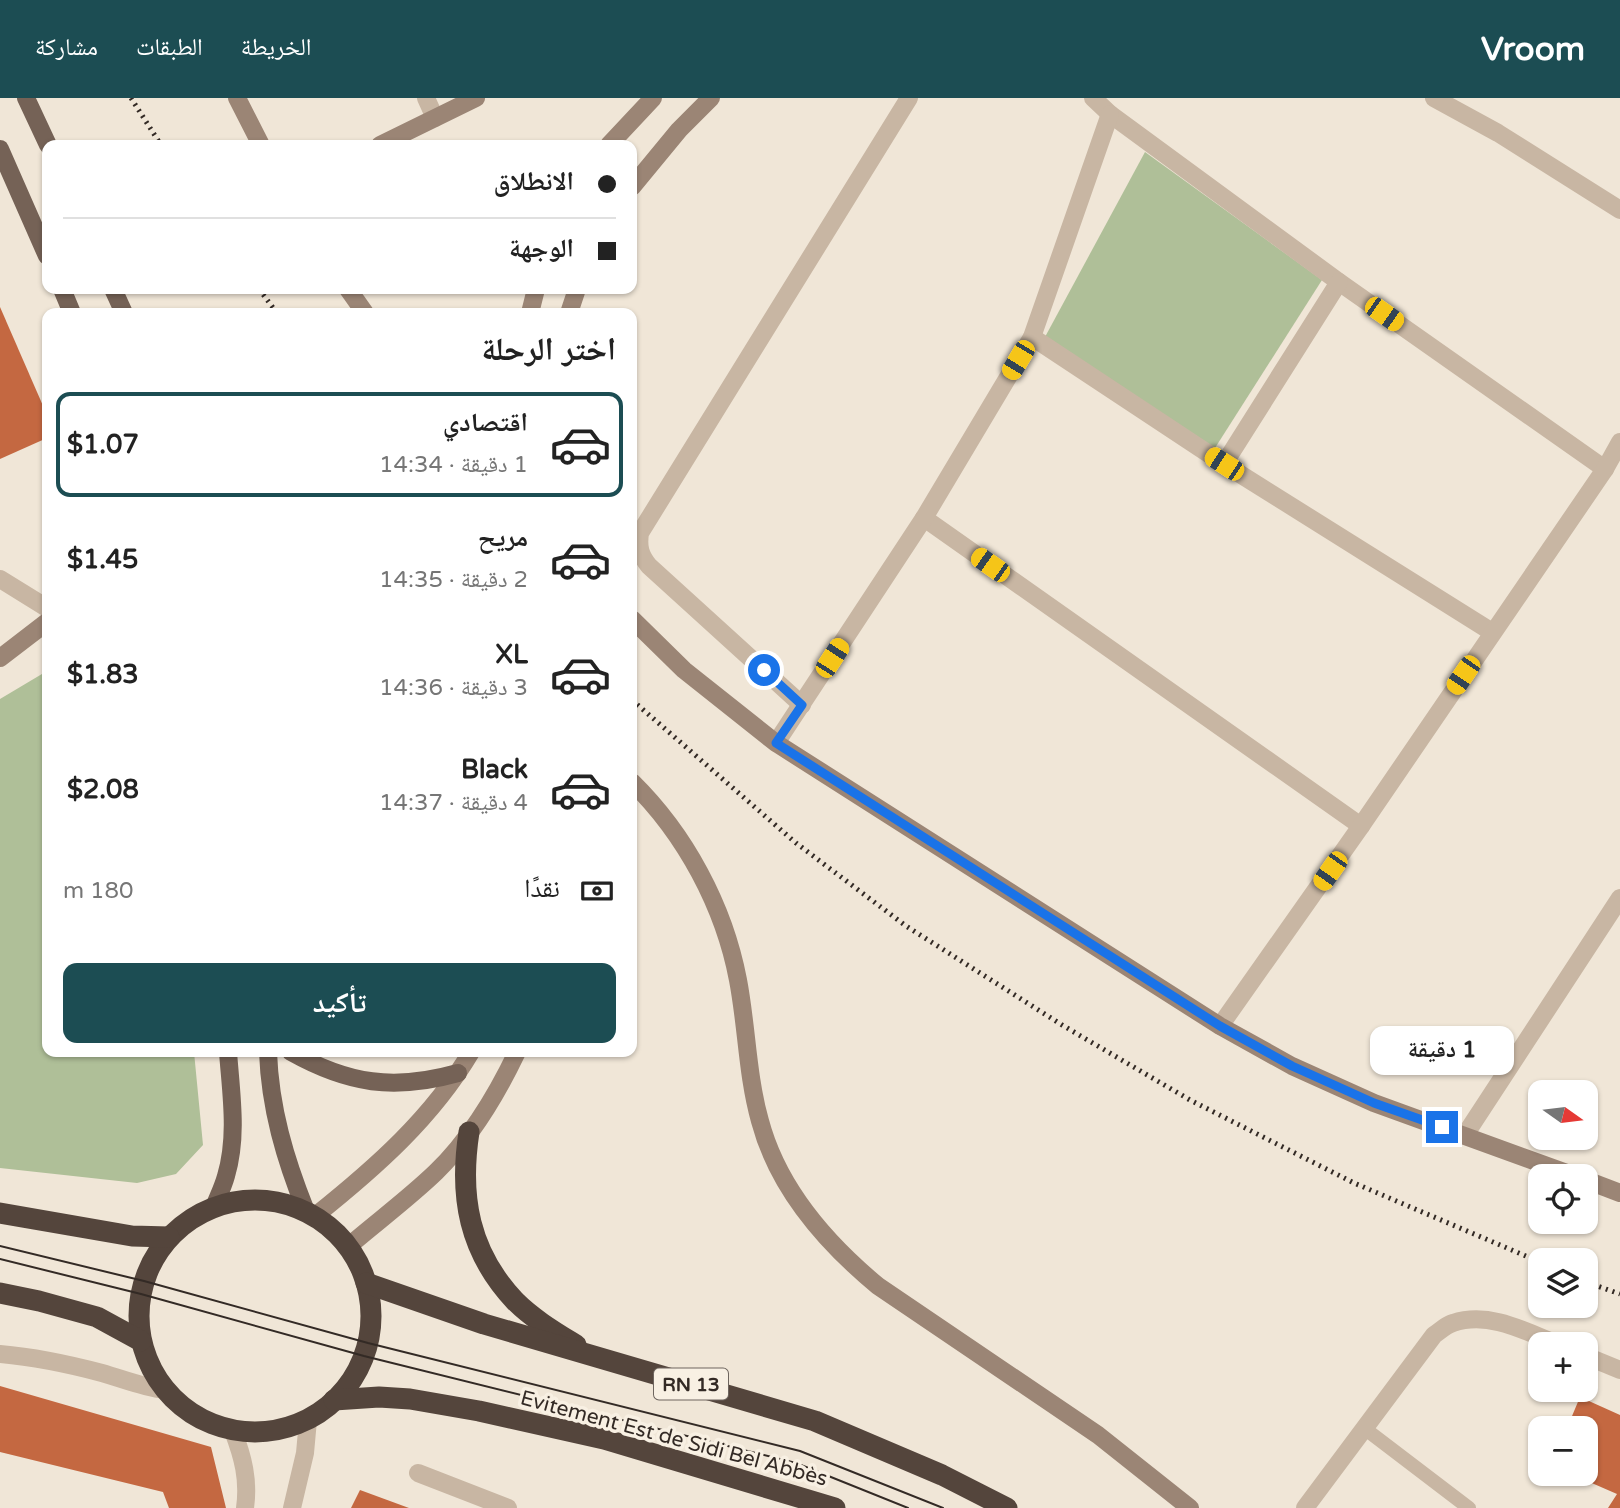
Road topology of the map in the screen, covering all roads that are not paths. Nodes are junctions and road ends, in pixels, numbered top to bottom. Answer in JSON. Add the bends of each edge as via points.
{"nodes":[{"id":1,"x":26,"y":98,"type":"edge"},
{"id":2,"x":237,"y":98,"type":"edge"},
{"id":3,"x":426,"y":98,"type":"edge"},
{"id":4,"x":476,"y":98,"type":"edge"},
{"id":5,"x":653,"y":98,"type":"edge"},
{"id":6,"x":711,"y":98,"type":"edge"},
{"id":7,"x":909,"y":98,"type":"edge"},
{"id":8,"x":1093,"y":98,"type":"edge"},
{"id":9,"x":1434,"y":98,"type":"edge"},
{"id":10,"x":1110,"y":114,"type":"junction"},
{"id":11,"x":435,"y":118,"type":"junction"},
{"id":12,"x":46,"y":140,"type":"edge"},
{"id":13,"x":258,"y":140,"type":"edge"},
{"id":14,"x":390,"y":140,"type":"edge"},
{"id":15,"x":613,"y":140,"type":"edge"},
{"id":16,"x":0,"y":149,"type":"edge"},
{"id":17,"x":637,"y":181,"type":"edge"},
{"id":18,"x":1620,"y":210,"type":"edge"},
{"id":19,"x":42,"y":245,"type":"edge"},
{"id":20,"x":1339,"y":282,"type":"junction"},
{"id":21,"x":1032,"y":337,"type":"junction"},
{"id":22,"x":1620,"y":442,"type":"edge"},
{"id":23,"x":1224,"y":464,"type":"junction"},
{"id":24,"x":1605,"y":469,"type":"junction"},
{"id":25,"x":924,"y":518,"type":"junction"},
{"id":26,"x":0,"y":579,"type":"edge"},
{"id":27,"x":42,"y":605,"type":"edge"},
{"id":28,"x":637,"y":625,"type":"edge"},
{"id":29,"x":42,"y":626,"type":"edge"},
{"id":30,"x":1492,"y":632,"type":"junction"},
{"id":31,"x":0,"y":658,"type":"edge"},
{"id":32,"x":802,"y":705,"type":"junction"},
{"id":33,"x":776,"y":743,"type":"junction"},
{"id":34,"x":637,"y":788,"type":"edge"},
{"id":35,"x":1361,"y":826,"type":"junction"},
{"id":36,"x":1620,"y":898,"type":"edge"},
{"id":37,"x":1220,"y":1026,"type":"junction"},
{"id":38,"x":228,"y":1057,"type":"edge"},
{"id":39,"x":268,"y":1057,"type":"edge"},
{"id":40,"x":301,"y":1057,"type":"edge"},
{"id":41,"x":468,"y":1057,"type":"edge"},
{"id":42,"x":514,"y":1057,"type":"edge"},
{"id":43,"x":458,"y":1073,"type":"junction"},
{"id":44,"x":469,"y":1132,"type":"junction"},
{"id":45,"x":1465,"y":1135,"type":"junction"},
{"id":46,"x":1543,"y":1164,"type":"edge"},
{"id":47,"x":1598,"y":1185,"type":"edge"},
{"id":48,"x":1620,"y":1193,"type":"edge"},
{"id":49,"x":214,"y":1207,"type":"junction"},
{"id":50,"x":0,"y":1213,"type":"edge"},
{"id":51,"x":310,"y":1213,"type":"junction"},
{"id":52,"x":169,"y":1237,"type":"junction"},
{"id":53,"x":350,"y":1245,"type":"junction"},
{"id":54,"x":366,"y":1283,"type":"junction"},
{"id":55,"x":0,"y":1293,"type":"edge"},
{"id":56,"x":1528,"y":1332,"type":"edge"},
{"id":57,"x":141,"y":1341,"type":"junction"},
{"id":58,"x":0,"y":1354,"type":"edge"},
{"id":59,"x":596,"y":1358,"type":"junction"},
{"id":60,"x":1598,"y":1361,"type":"edge"},
{"id":61,"x":1620,"y":1370,"type":"edge"},
{"id":62,"x":164,"y":1390,"type":"junction"},
{"id":63,"x":334,"y":1400,"type":"junction"},
{"id":64,"x":308,"y":1420,"type":"junction"},
{"id":65,"x":1364,"y":1428,"type":"junction"},
{"id":66,"x":233,"y":1431,"type":"junction"},
{"id":67,"x":418,"y":1474,"type":"dead end"},
{"id":68,"x":245,"y":1508,"type":"edge"},
{"id":69,"x":292,"y":1508,"type":"edge"},
{"id":70,"x":508,"y":1508,"type":"edge"},
{"id":71,"x":835,"y":1508,"type":"edge"},
{"id":72,"x":1007,"y":1508,"type":"edge"},
{"id":73,"x":1190,"y":1508,"type":"edge"},
{"id":74,"x":1305,"y":1508,"type":"edge"},
{"id":75,"x":1469,"y":1508,"type":"edge"}],
"edges":[{"from":1,"to":12,"type":"main road"},
{"from":2,"to":13,"type":"street"},
{"from":3,"to":11,"type":"street"},
{"from":4,"to":11,"type":"street"},
{"from":5,"to":15,"type":"street"},
{"from":6,"to":17,"type":"street"},
{"from":7,"to":32,"type":"street","via":[[640,533],[641,557],[649,566]]},
{"from":8,"to":10,"type":"street"},
{"from":9,"to":18,"type":"street"},
{"from":10,"to":20,"type":"street"},
{"from":10,"to":21,"type":"street"},
{"from":11,"to":14,"type":"street"},
{"from":16,"to":19,"type":"main road"},
{"from":20,"to":23,"type":"street"},
{"from":20,"to":24,"type":"street"},
{"from":21,"to":23,"type":"street"},
{"from":21,"to":25,"type":"street"},
{"from":22,"to":24,"type":"street"},
{"from":23,"to":30,"type":"street"},
{"from":24,"to":30,"type":"street"},
{"from":25,"to":32,"type":"street"},
{"from":25,"to":35,"type":"street"},
{"from":26,"to":27,"type":"street"},
{"from":28,"to":33,"type":"street","via":[[684,670]]},
{"from":29,"to":31,"type":"street"},
{"from":30,"to":35,"type":"street"},
{"from":32,"to":33,"type":"street"},
{"from":33,"to":37,"type":"street"},
{"from":34,"to":73,"type":"street","via":[[685,848],[717,911],[738,978],[760,1122],[788,1185],[818,1230],[878,1286],[1098,1435]]},
{"from":35,"to":37,"type":"street"},
{"from":36,"to":45,"type":"street"},
{"from":37,"to":45,"type":"street","via":[[1292,1066],[1374,1103]]},
{"from":38,"to":49,"type":"main road","via":[[232,1144]]},
{"from":39,"to":51,"type":"main road","via":[[276,1124],[289,1168]]},
{"from":40,"to":43,"type":"main road","via":[[333,1073],[371,1083],[430,1081]]},
{"from":41,"to":43,"type":"street"},
{"from":42,"to":44,"type":"street"},
{"from":43,"to":51,"type":"street","via":[[403,1140],[355,1184]]},
{"from":44,"to":53,"type":"street","via":[[437,1171]]},
{"from":44,"to":59,"type":"highway","via":[[465,1194],[481,1253],[517,1302]]},
{"from":45,"to":46,"type":"street"},
{"from":47,"to":48,"type":"street"},
{"from":49,"to":51,"type":"highway","via":[[245,1200],[276,1202]]},
{"from":49,"to":52,"type":"highway"},
{"from":50,"to":52,"type":"highway","via":[[132,1236]]},
{"from":51,"to":53,"type":"highway"},
{"from":52,"to":57,"type":"highway","via":[[144,1281]]},
{"from":53,"to":54,"type":"highway"},
{"from":54,"to":59,"type":"highway","number":"RN 13"},
{"from":54,"to":63,"type":"highway","via":[[371,1316],[368,1343],[350,1384]]},
{"from":55,"to":57,"type":"highway","via":[[97,1317]]},
{"from":56,"to":65,"type":"street","via":[[1488,1320],[1451,1323],[1434,1335]]},
{"from":57,"to":62,"type":"highway"},
{"from":58,"to":62,"type":"street","via":[[67,1364]]},
{"from":59,"to":72,"type":"highway","number":"RN 13","via":[[816,1422]]},
{"from":60,"to":61,"type":"street"},
{"from":62,"to":66,"type":"highway","via":[[184,1409]]},
{"from":63,"to":64,"type":"highway"},
{"from":63,"to":71,"type":"highway","name":"Evitement Est de Sidi Bel Abbès","via":[[410,1399],[479,1410],[604,1439]]},
{"from":64,"to":66,"type":"highway","via":[[259,1433]]},
{"from":64,"to":69,"type":"street"},
{"from":65,"to":74,"type":"street"},
{"from":65,"to":75,"type":"lane"},
{"from":66,"to":68,"type":"street","via":[[244,1460]]},
{"from":67,"to":70,"type":"street"}]}
